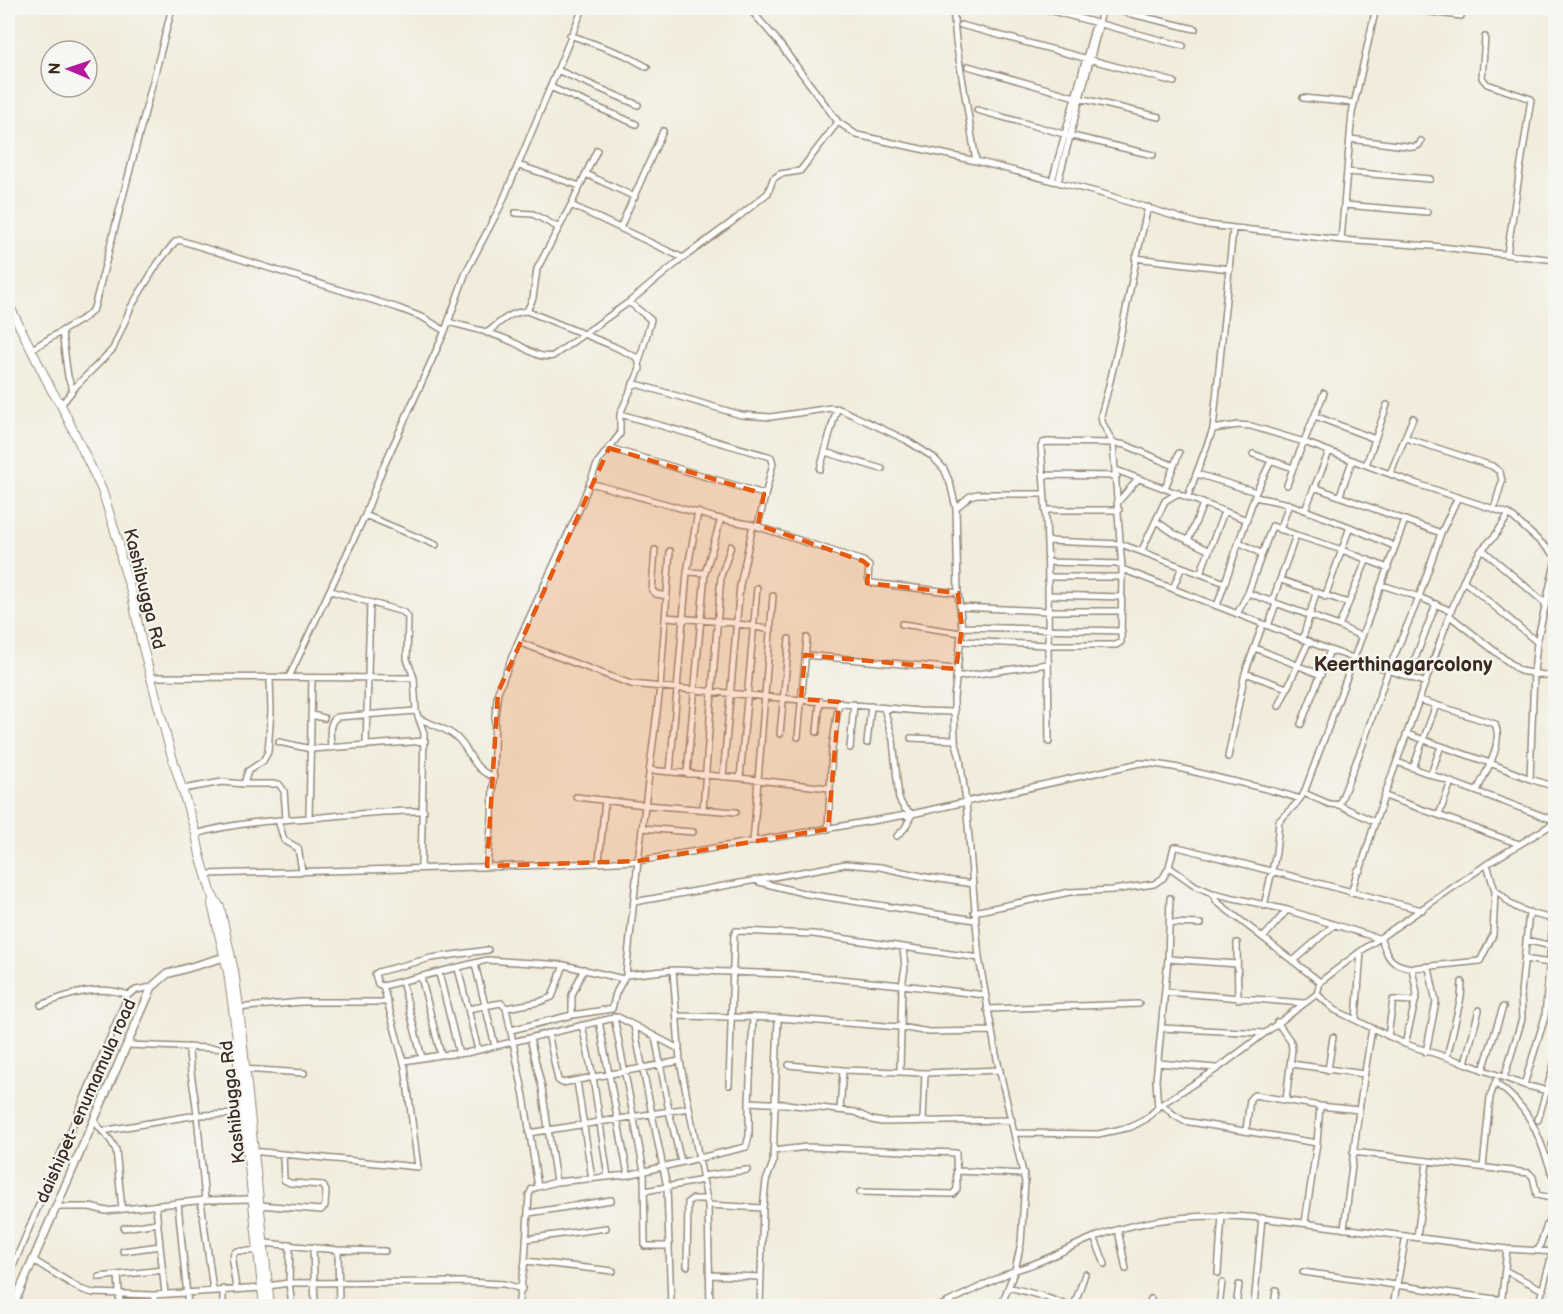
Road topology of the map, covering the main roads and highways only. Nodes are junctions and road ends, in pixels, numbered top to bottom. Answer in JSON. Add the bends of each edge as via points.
{"nodes":[{"id":1,"x":8,"y":303,"type":"edge"},
{"id":2,"x":10,"y":314,"type":"edge"},
{"id":3,"x":236,"y":1007,"type":"junction"},
{"id":4,"x":242,"y":1069,"type":"junction"},
{"id":5,"x":250,"y":1151,"type":"junction"},
{"id":6,"x":265,"y":1287,"type":"junction"},
{"id":7,"x":264,"y":1306,"type":"edge"},
{"id":8,"x":270,"y":1306,"type":"edge"}],
"edges":[{"from":1,"to":2,"type":"main road","name":"Kashibugga Rd"},
{"from":2,"to":3,"type":"main road","name":"Kashibugga Rd","via":[[62,405],[102,490],[213,898]]},
{"from":3,"to":4,"type":"main road","name":"Kashibugga Rd"},
{"from":3,"to":4,"type":"main road","name":"Kashibugga Rd","via":[[237,1049]]},
{"from":4,"to":5,"type":"main road","name":"Kashibugga Rd"},
{"from":4,"to":5,"type":"main road","name":"Kashibugga Rd"},
{"from":5,"to":6,"type":"main road","name":"Kashibugga Rd","via":[[252,1199]]},
{"from":5,"to":6,"type":"main road","name":"Kashibugga Rd","via":[[264,1243]]},
{"from":6,"to":7,"type":"main road","name":"Kashibugga Rd"},
{"from":6,"to":8,"type":"main road","name":"Kashibugga Rd"}]}
